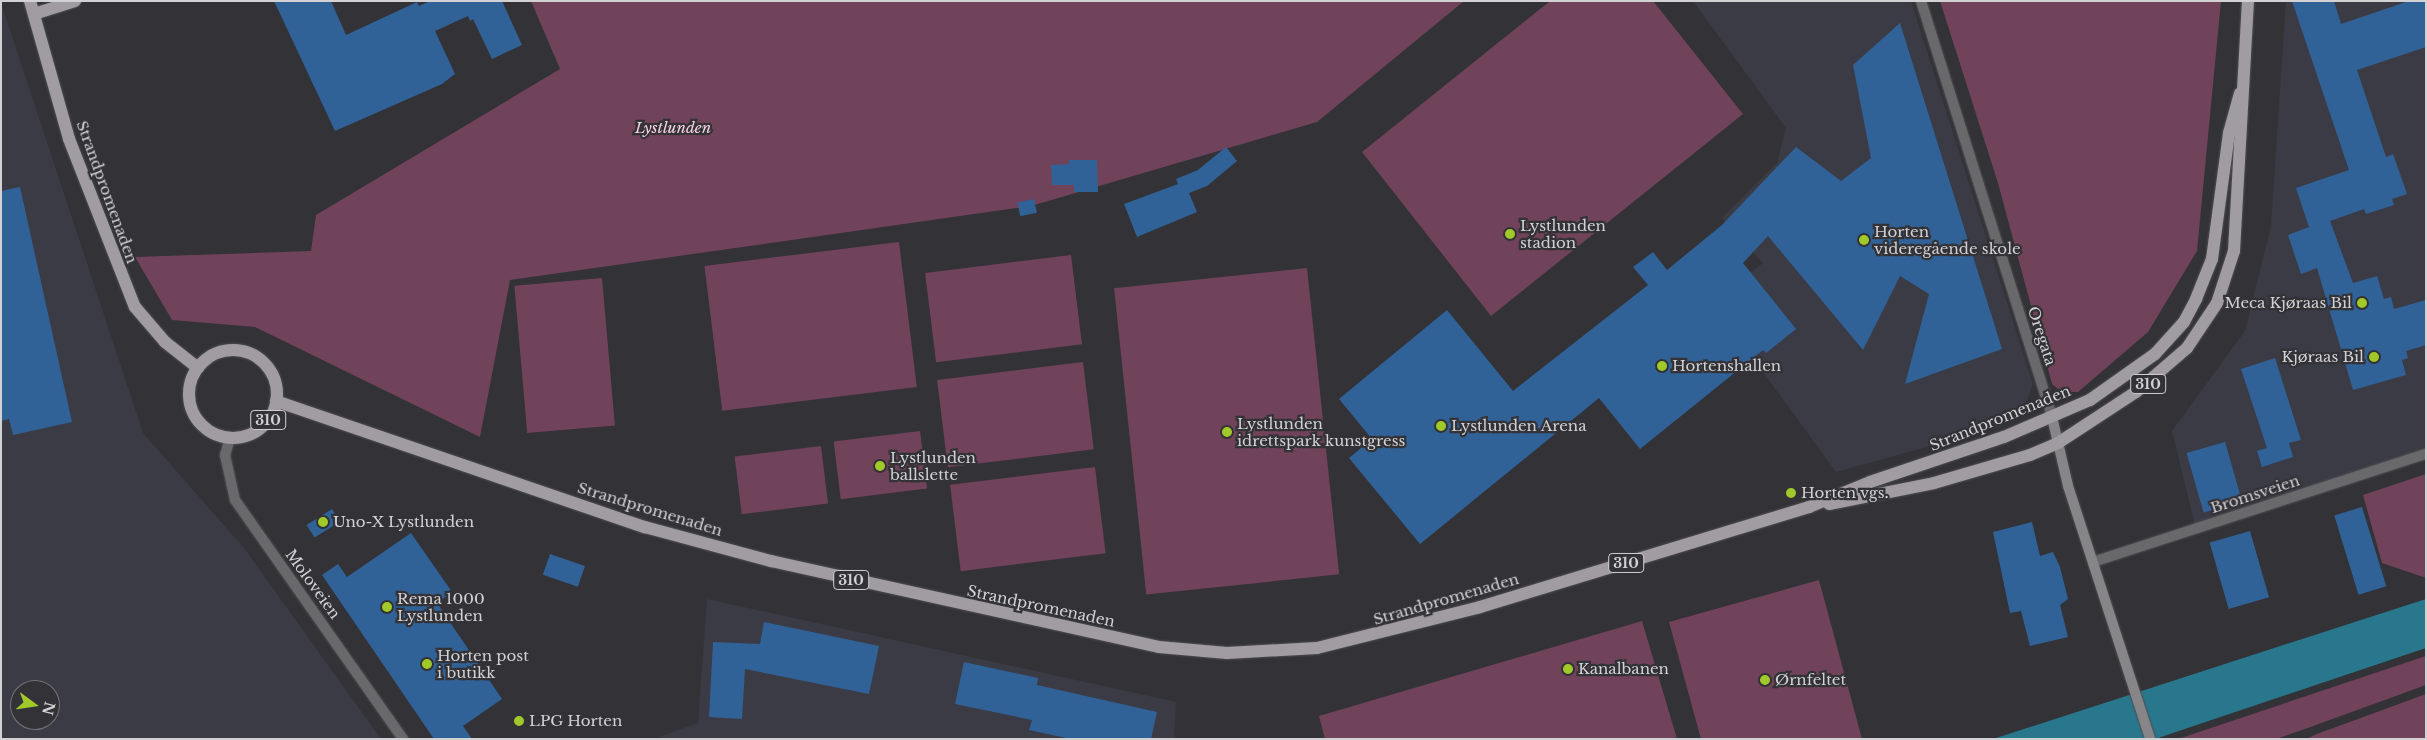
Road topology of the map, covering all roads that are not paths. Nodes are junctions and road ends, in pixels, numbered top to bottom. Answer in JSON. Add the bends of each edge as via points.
{"nodes":[{"id":1,"x":74,"y":1,"type":"edge"},
{"id":2,"x":1921,"y":1,"type":"edge"},
{"id":3,"x":2248,"y":1,"type":"edge"},
{"id":4,"x":32,"y":7,"type":"edge"},
{"id":5,"x":2240,"y":93,"type":"junction"},
{"id":6,"x":198,"y":368,"type":"junction"},
{"id":7,"x":276,"y":401,"type":"junction"},
{"id":8,"x":2052,"y":418,"type":"junction"},
{"id":9,"x":230,"y":438,"type":"junction"},
{"id":10,"x":2058,"y":442,"type":"junction"},
{"id":11,"x":2426,"y":454,"type":"edge"},
{"id":12,"x":1809,"y":507,"type":"junction"},
{"id":13,"x":2094,"y":562,"type":"junction"},
{"id":14,"x":404,"y":739,"type":"edge"},
{"id":15,"x":2150,"y":739,"type":"edge"}],
"edges":[{"from":1,"to":4,"type":"main road"},
{"from":2,"to":8,"type":"street","name":"Oregata"},
{"from":3,"to":5,"type":"main road","name":"Strandpromenaden","number":"310"},
{"from":4,"to":6,"type":"main road","name":"Strandpromenaden","via":[[69,139],[135,307],[164,342]]},
{"from":5,"to":8,"type":"main road","name":"Strandpromenaden","number":"310","via":[[2229,133],[2212,259],[2184,322],[2143,364],[2090,400]]},
{"from":5,"to":10,"type":"main road","name":"Strandpromenaden","number":"310","via":[[2237,228],[2227,276],[2217,303],[2186,348],[2156,378]]},
{"from":6,"to":7,"type":"main road","number":"310","via":[[221,352],[250,354],[271,373]]},
{"from":6,"to":9,"type":"main road","number":"310","via":[[189,393],[194,412],[205,428]]},
{"from":7,"to":9,"type":"main road","number":"310","via":[[265,424],[243,437]]},
{"from":7,"to":12,"type":"main road","name":"Strandpromenaden","number":"310","via":[[706,544],[1062,628],[1193,651],[1259,653],[1344,643],[1480,607]]},
{"from":8,"to":10,"type":"main road","name":"Oregata"},
{"from":8,"to":12,"type":"main road","name":"Strandpromenaden","number":"310"},
{"from":9,"to":14,"type":"street","name":"Moloveien","via":[[225,455],[235,500]]},
{"from":10,"to":12,"type":"main road","name":"Strandpromenaden","number":"310","via":[[2030,455],[1934,483]]},
{"from":10,"to":13,"type":"main road","name":"Oregata"},
{"from":11,"to":13,"type":"street","name":"Bromsveien"},
{"from":13,"to":15,"type":"main road","name":"Oregata"}]}
